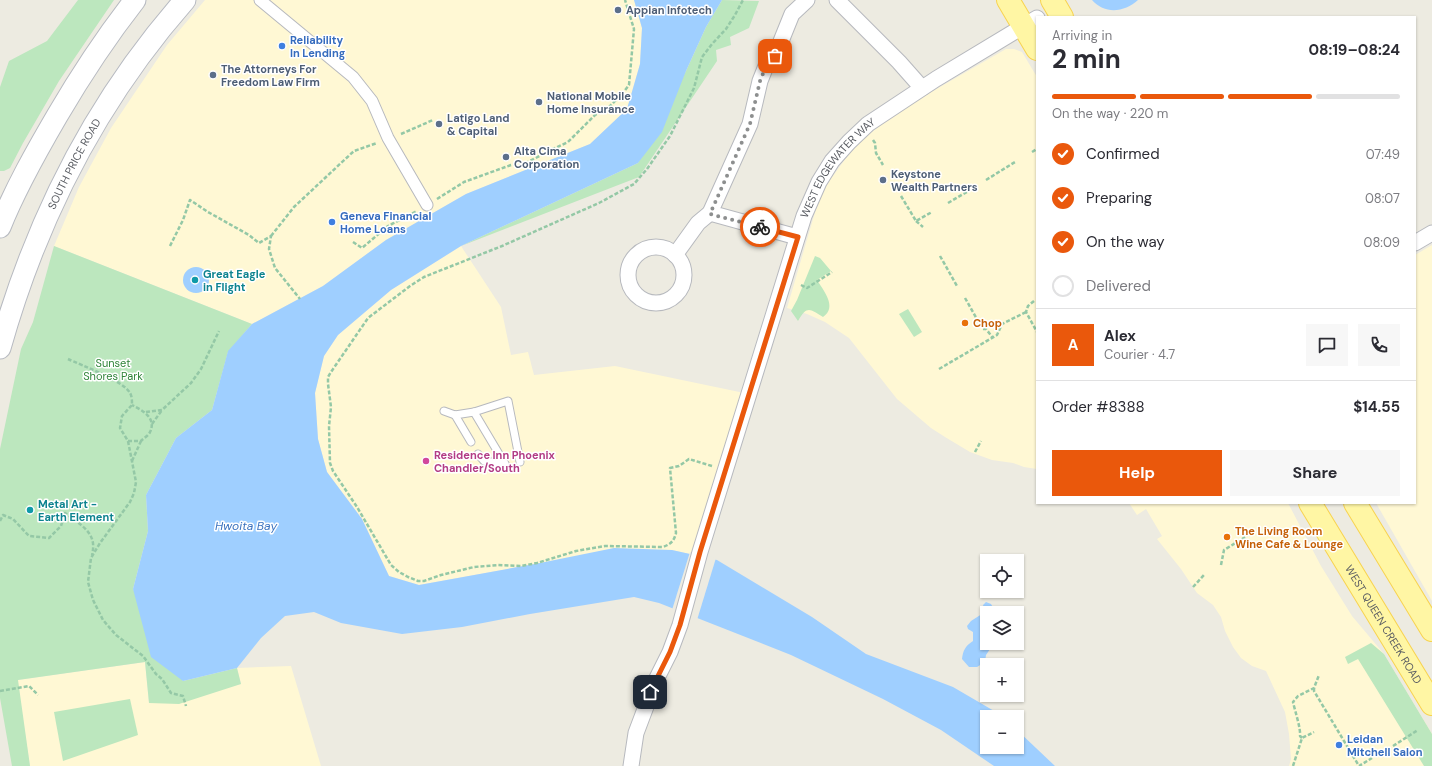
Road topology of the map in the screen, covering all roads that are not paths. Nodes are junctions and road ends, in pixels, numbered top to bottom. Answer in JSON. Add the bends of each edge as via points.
{"nodes":[{"id":1,"x":135,"y":0,"type":"edge"},
{"id":2,"x":185,"y":0,"type":"edge"},
{"id":3,"x":260,"y":0,"type":"edge"},
{"id":4,"x":807,"y":0,"type":"edge"},
{"id":5,"x":837,"y":0,"type":"edge"},
{"id":6,"x":1008,"y":0,"type":"edge"},
{"id":7,"x":1045,"y":14,"type":"edge"},
{"id":8,"x":1036,"y":19,"type":"edge"},
{"id":9,"x":922,"y":88,"type":"junction"},
{"id":10,"x":427,"y":205,"type":"road end"},
{"id":11,"x":710,"y":214,"type":"junction"},
{"id":12,"x":0,"y":227,"type":"edge"},
{"id":13,"x":1432,"y":233,"type":"edge"},
{"id":14,"x":798,"y":237,"type":"junction"},
{"id":15,"x":1416,"y":242,"type":"edge"},
{"id":16,"x":675,"y":255,"type":"dead end"},
{"id":17,"x":0,"y":348,"type":"edge"},
{"id":18,"x":444,"y":411,"type":"dead end"},
{"id":19,"x":474,"y":412,"type":"junction"},
{"id":20,"x":455,"y":415,"type":"junction"},
{"id":21,"x":471,"y":442,"type":"dead end"},
{"id":22,"x":478,"y":454,"type":"dead end"},
{"id":23,"x":520,"y":462,"type":"dead end"},
{"id":24,"x":1311,"y":504,"type":"edge"},
{"id":25,"x":1356,"y":504,"type":"edge"},
{"id":26,"x":1432,"y":630,"type":"edge"},
{"id":27,"x":1432,"y":704,"type":"edge"},
{"id":28,"x":631,"y":766,"type":"edge"}],
"edges":[{"from":1,"to":12,"type":"main road","via":[[80,77],[40,144]]},
{"from":2,"to":17,"type":"main road","name":"SOUTH PRICE ROAD","via":[[130,70],[76,156],[31,255]]},
{"from":3,"to":10,"type":"street","via":[[353,77],[372,101],[389,140]]},
{"from":4,"to":11,"type":"street","via":[[792,14],[775,56],[766,66],[750,124]]},
{"from":5,"to":9,"type":"street","via":[[894,56]]},
{"from":6,"to":7,"type":"main road"},
{"from":8,"to":9,"type":"street","name":"WEST EDGEWATER WAY"},
{"from":9,"to":14,"type":"street","name":"WEST EDGEWATER WAY","via":[[868,124],[832,161],[806,208]]},
{"from":11,"to":14,"type":"street"},
{"from":11,"to":16,"type":"street","via":[[698,223]]},
{"from":13,"to":15,"type":"street"},
{"from":14,"to":28,"type":"street","name":"WEST EDGEWATER WAY","via":[[700,552],[680,625],[645,705],[636,733]]},
{"from":18,"to":20,"type":"lane"},
{"from":19,"to":20,"type":"lane"},
{"from":19,"to":22,"type":"lane","via":[[505,464],[484,461]]},
{"from":19,"to":23,"type":"lane","via":[[508,401]]},
{"from":20,"to":21,"type":"lane"},
{"from":24,"to":27,"type":"main road","name":"WEST QUEEN CREEK ROAD"},
{"from":25,"to":26,"type":"main road"}]}
